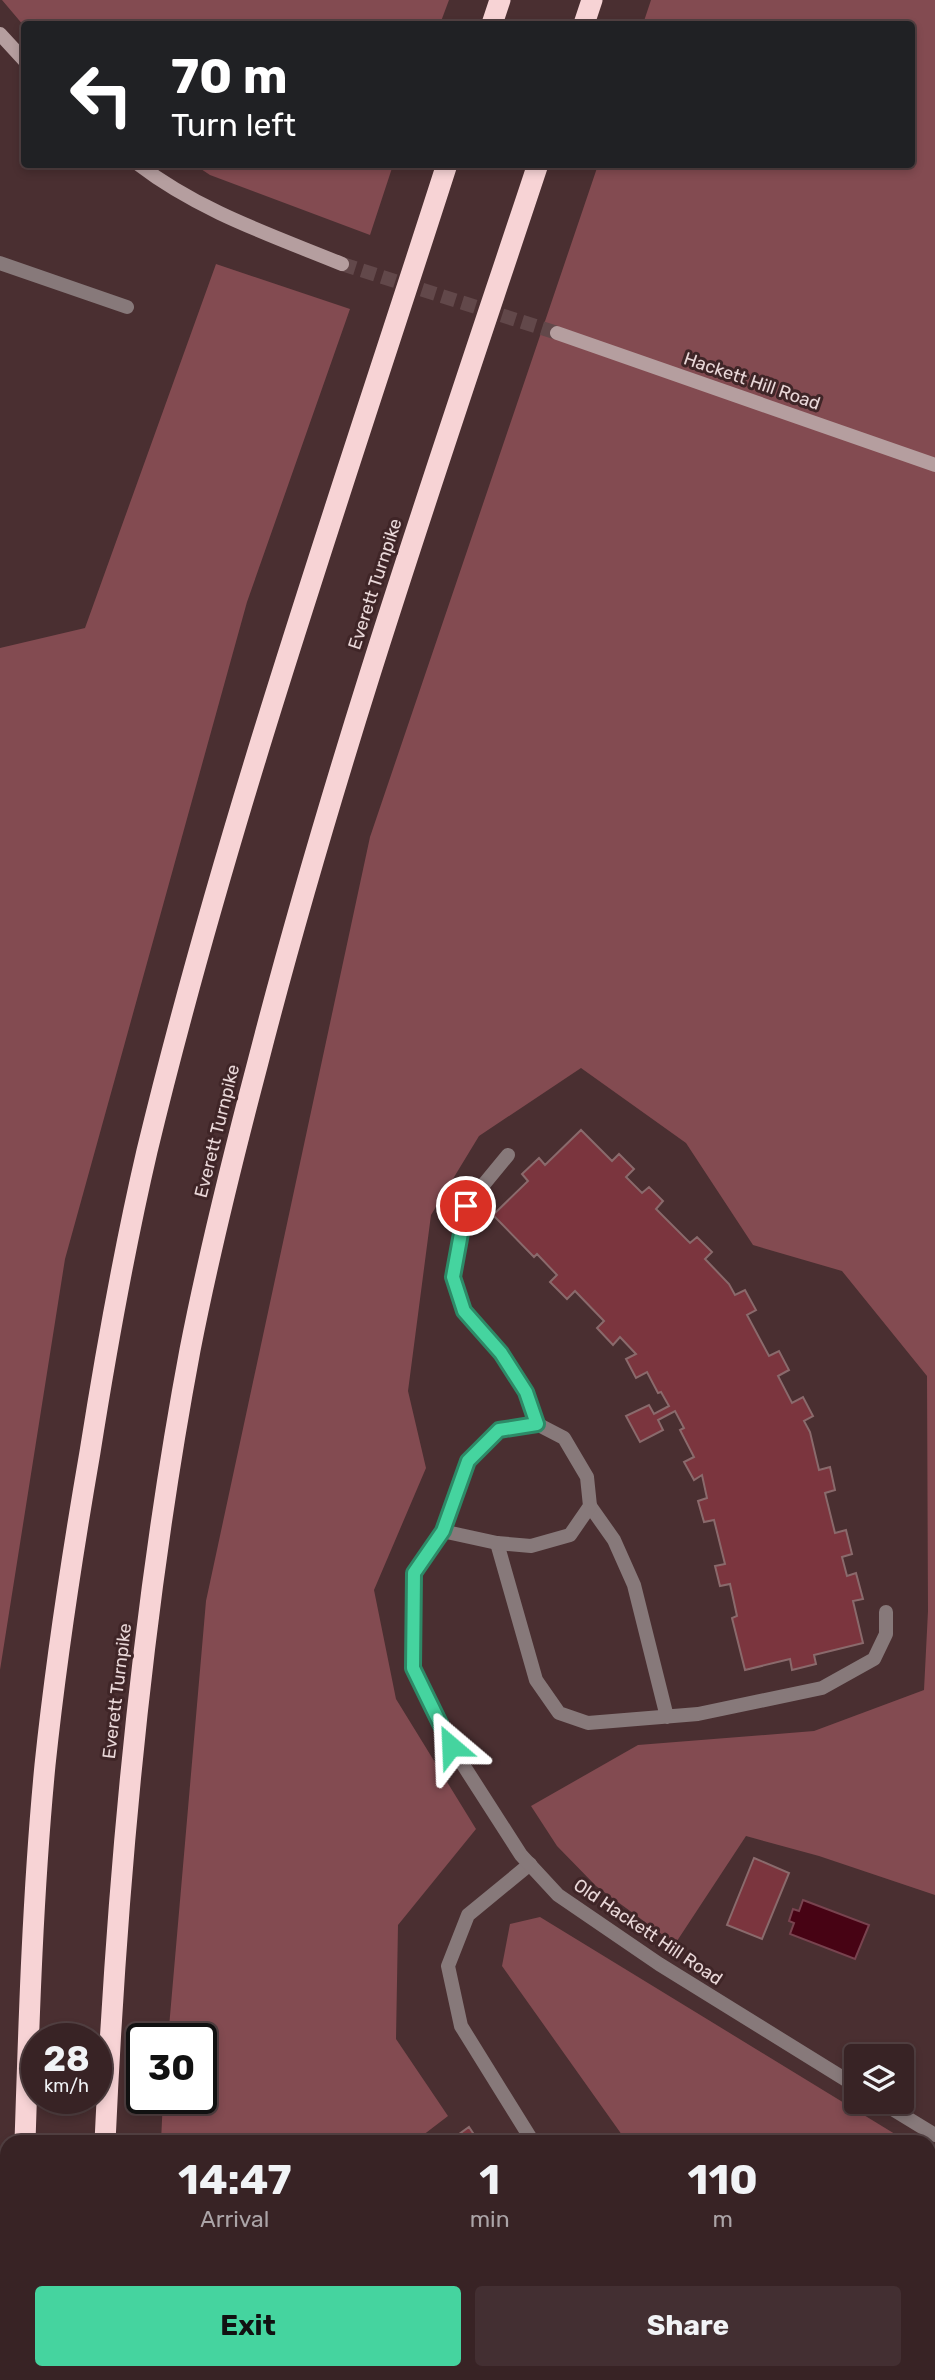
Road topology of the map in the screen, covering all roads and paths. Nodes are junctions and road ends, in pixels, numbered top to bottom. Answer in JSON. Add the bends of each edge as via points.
{"nodes":[{"id":1,"x":500,"y":0,"type":"edge"},
{"id":2,"x":592,"y":0,"type":"edge"},
{"id":3,"x":493,"y":21,"type":"edge"},
{"id":4,"x":585,"y":21,"type":"edge"},
{"id":5,"x":0,"y":34,"type":"edge"},
{"id":6,"x":21,"y":57,"type":"edge"},
{"id":7,"x":144,"y":168,"type":"edge"},
{"id":8,"x":446,"y":168,"type":"edge"},
{"id":9,"x":537,"y":168,"type":"edge"},
{"id":10,"x":0,"y":263,"type":"edge"},
{"id":11,"x":342,"y":264,"type":"tunnel mouth"},
{"id":12,"x":127,"y":307,"type":"dead end"},
{"id":13,"x":556,"y":333,"type":"tunnel mouth"},
{"id":14,"x":935,"y":465,"type":"edge"},
{"id":15,"x":508,"y":1155,"type":"dead end"},
{"id":16,"x":537,"y":1424,"type":"junction"},
{"id":17,"x":590,"y":1506,"type":"junction"},
{"id":18,"x":443,"y":1531,"type":"junction"},
{"id":19,"x":497,"y":1543,"type":"junction"},
{"id":20,"x":886,"y":1612,"type":"dead end"},
{"id":21,"x":667,"y":1717,"type":"junction"},
{"id":22,"x":530,"y":1864,"type":"junction"},
{"id":23,"x":844,"y":2079,"type":"edge"},
{"id":24,"x":901,"y":2114,"type":"edge"},
{"id":25,"x":25,"y":2135,"type":"edge"},
{"id":26,"x":105,"y":2135,"type":"edge"},
{"id":27,"x":529,"y":2135,"type":"edge"},
{"id":28,"x":935,"y":2135,"type":"edge"}],
"edges":[{"from":1,"to":3,"type":"highway"},
{"from":2,"to":4,"type":"highway"},
{"from":5,"to":6,"type":"street"},
{"from":7,"to":11,"type":"street","via":[[214,212]]},
{"from":8,"to":25,"type":"highway","via":[[262,732],[147,1154],[110,1328],[58,1657],[32,1941]]},
{"from":9,"to":26,"type":"highway","name":"Everett Turnpike","via":[[372,667],[295,919],[225,1190],[191,1349],[138,1700],[120,1876]]},
{"from":10,"to":12,"type":"street"},
{"from":13,"to":14,"type":"street","name":"Hackett Hill Road"},
{"from":15,"to":16,"type":"street","via":[[466,1206],[453,1277],[464,1311],[501,1353],[526,1392]]},
{"from":16,"to":17,"type":"street","via":[[564,1438],[587,1477]]},
{"from":16,"to":18,"type":"street","name":"Old Hackett Hill Road","via":[[499,1430],[468,1461]]},
{"from":17,"to":19,"type":"street","via":[[570,1535],[531,1546]]},
{"from":17,"to":21,"type":"street","via":[[614,1540],[634,1585]]},
{"from":18,"to":19,"type":"street"},
{"from":18,"to":22,"type":"street","name":"Old Hackett Hill Road","via":[[414,1573],[413,1668],[451,1746]]},
{"from":19,"to":21,"type":"street","via":[[536,1680],[559,1713],[588,1723]]},
{"from":20,"to":21,"type":"street","via":[[886,1634],[873,1659],[822,1688]]},
{"from":22,"to":23,"type":"street","name":"Old Hackett Hill Road","via":[[558,1895],[659,1964]]},
{"from":22,"to":27,"type":"street","via":[[468,1915],[448,1966],[461,2025]]},
{"from":24,"to":28,"type":"street"}]}
